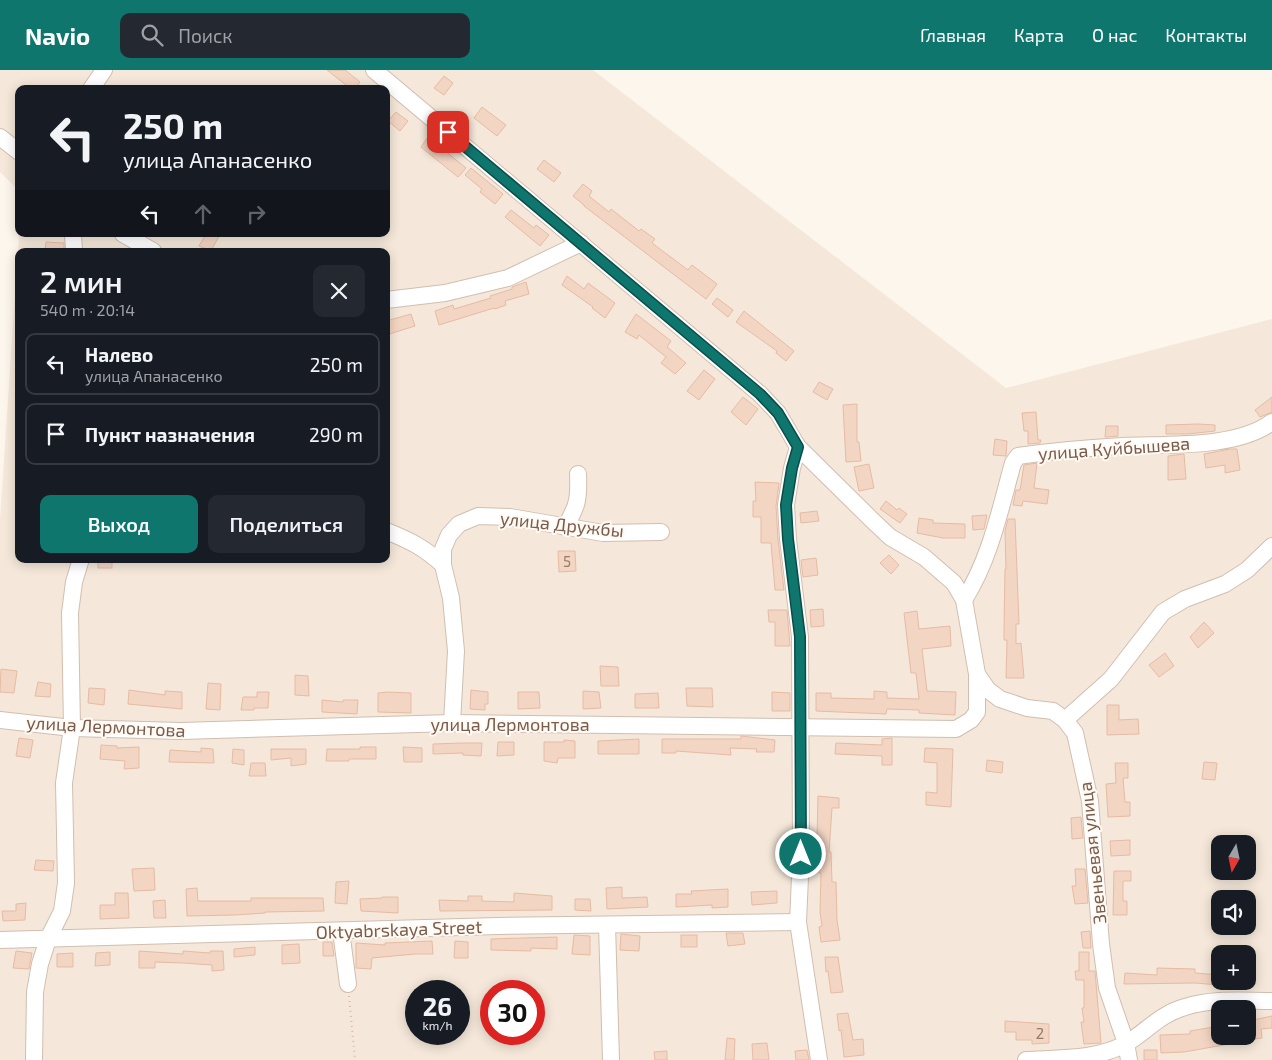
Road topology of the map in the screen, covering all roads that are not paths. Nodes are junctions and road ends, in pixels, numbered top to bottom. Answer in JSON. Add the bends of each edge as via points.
{"nodes":[{"id":1,"x":104,"y":70,"type":"edge"},
{"id":2,"x":374,"y":70,"type":"edge"},
{"id":3,"x":94,"y":85,"type":"edge"},
{"id":4,"x":0,"y":136,"type":"edge"},
{"id":5,"x":15,"y":142,"type":"edge"},
{"id":6,"x":15,"y":149,"type":"edge"},
{"id":7,"x":128,"y":237,"type":"edge"},
{"id":8,"x":581,"y":243,"type":"junction"},
{"id":9,"x":148,"y":248,"type":"edge"},
{"id":10,"x":390,"y":300,"type":"edge"},
{"id":11,"x":1272,"y":422,"type":"edge"},
{"id":12,"x":798,"y":447,"type":"junction"},
{"id":13,"x":578,"y":474,"type":"dead end"},
{"id":14,"x":565,"y":527,"type":"junction"},
{"id":15,"x":390,"y":532,"type":"edge"},
{"id":16,"x":661,"y":532,"type":"dead end"},
{"id":17,"x":1272,"y":546,"type":"edge"},
{"id":18,"x":81,"y":563,"type":"edge"},
{"id":19,"x":443,"y":565,"type":"junction"},
{"id":20,"x":964,"y":600,"type":"junction"},
{"id":21,"x":977,"y":674,"type":"junction"},
{"id":22,"x":0,"y":720,"type":"edge"},
{"id":23,"x":1066,"y":720,"type":"junction"},
{"id":24,"x":452,"y":723,"type":"junction"},
{"id":25,"x":800,"y":726,"type":"junction"},
{"id":26,"x":72,"y":728,"type":"junction"},
{"id":27,"x":798,"y":922,"type":"junction"},
{"id":28,"x":607,"y":925,"type":"junction"},
{"id":29,"x":342,"y":931,"type":"junction"},
{"id":30,"x":48,"y":939,"type":"junction"},
{"id":31,"x":0,"y":940,"type":"edge"},
{"id":32,"x":348,"y":984,"type":"road end"},
{"id":33,"x":1272,"y":1001,"type":"edge"},
{"id":34,"x":1126,"y":1043,"type":"junction"},
{"id":35,"x":34,"y":1060,"type":"edge"},
{"id":36,"x":611,"y":1060,"type":"edge"},
{"id":37,"x":819,"y":1060,"type":"edge"},
{"id":38,"x":1026,"y":1060,"type":"edge"},
{"id":39,"x":1129,"y":1060,"type":"edge"}],
"edges":[{"from":1,"to":3,"type":"street"},
{"from":2,"to":8,"type":"street"},
{"from":4,"to":5,"type":"street"},
{"from":4,"to":6,"type":"street"},
{"from":7,"to":9,"type":"street"},
{"from":8,"to":10,"type":"street","via":[[508,278],[445,293]]},
{"from":8,"to":12,"type":"street","via":[[760,394],[778,413]]},
{"from":11,"to":20,"type":"street","name":"улица Куйбышева","via":[[1246,436],[1218,442],[1120,446],[1018,456],[984,562]]},
{"from":12,"to":20,"type":"street","via":[[890,537],[945,574]]},
{"from":12,"to":25,"type":"street","via":[[786,505],[800,637]]},
{"from":13,"to":14,"type":"street","via":[[579,496]]},
{"from":14,"to":16,"type":"street","name":"улица Дружбы","via":[[603,533]]},
{"from":14,"to":19,"type":"street","name":"улица Дружбы","via":[[510,517],[478,516],[459,524],[449,535],[443,549]]},
{"from":15,"to":19,"type":"street","via":[[429,551]]},
{"from":17,"to":23,"type":"street","via":[[1247,570],[1226,584],[1185,599],[1163,612],[1111,679]]},
{"from":18,"to":26,"type":"street","via":[[74,582],[70,613]]},
{"from":19,"to":24,"type":"street","name":"улица Дружбы","via":[[452,598],[456,651]]},
{"from":20,"to":21,"type":"street"},
{"from":21,"to":23,"type":"street","via":[[988,690],[1000,699],[1027,708],[1053,711]]},
{"from":21,"to":25,"type":"street","name":"улица Лермонтова","via":[[977,712],[956,729]]},
{"from":22,"to":26,"type":"street","name":"улица Лермонтова"},
{"from":23,"to":34,"type":"street","name":"Звеньевая улица","via":[[1075,733],[1090,801],[1107,988]]},
{"from":24,"to":25,"type":"street","name":"улица Лермонтова"},
{"from":24,"to":26,"type":"street","name":"улица Лермонтова","via":[[181,731]]},
{"from":25,"to":27,"type":"street"},
{"from":26,"to":30,"type":"street","via":[[64,783],[66,883],[62,911]]},
{"from":27,"to":28,"type":"street","name":"Oktyabrskaya Street"},
{"from":27,"to":37,"type":"street"},
{"from":28,"to":29,"type":"street","name":"Oktyabrskaya Street"},
{"from":28,"to":36,"type":"street"},
{"from":29,"to":30,"type":"street","name":"Oktyabrskaya Street"},
{"from":29,"to":32,"type":"street"},
{"from":30,"to":31,"type":"street","name":"Oktyabrskaya Street"},
{"from":30,"to":35,"type":"street","via":[[35,992]]},
{"from":33,"to":34,"type":"street","via":[[1216,1001],[1184,1007],[1155,1020]]},
{"from":34,"to":38,"type":"street","via":[[1103,1052],[1074,1057]]},
{"from":34,"to":39,"type":"street","name":"Звеньевая улица"}]}
